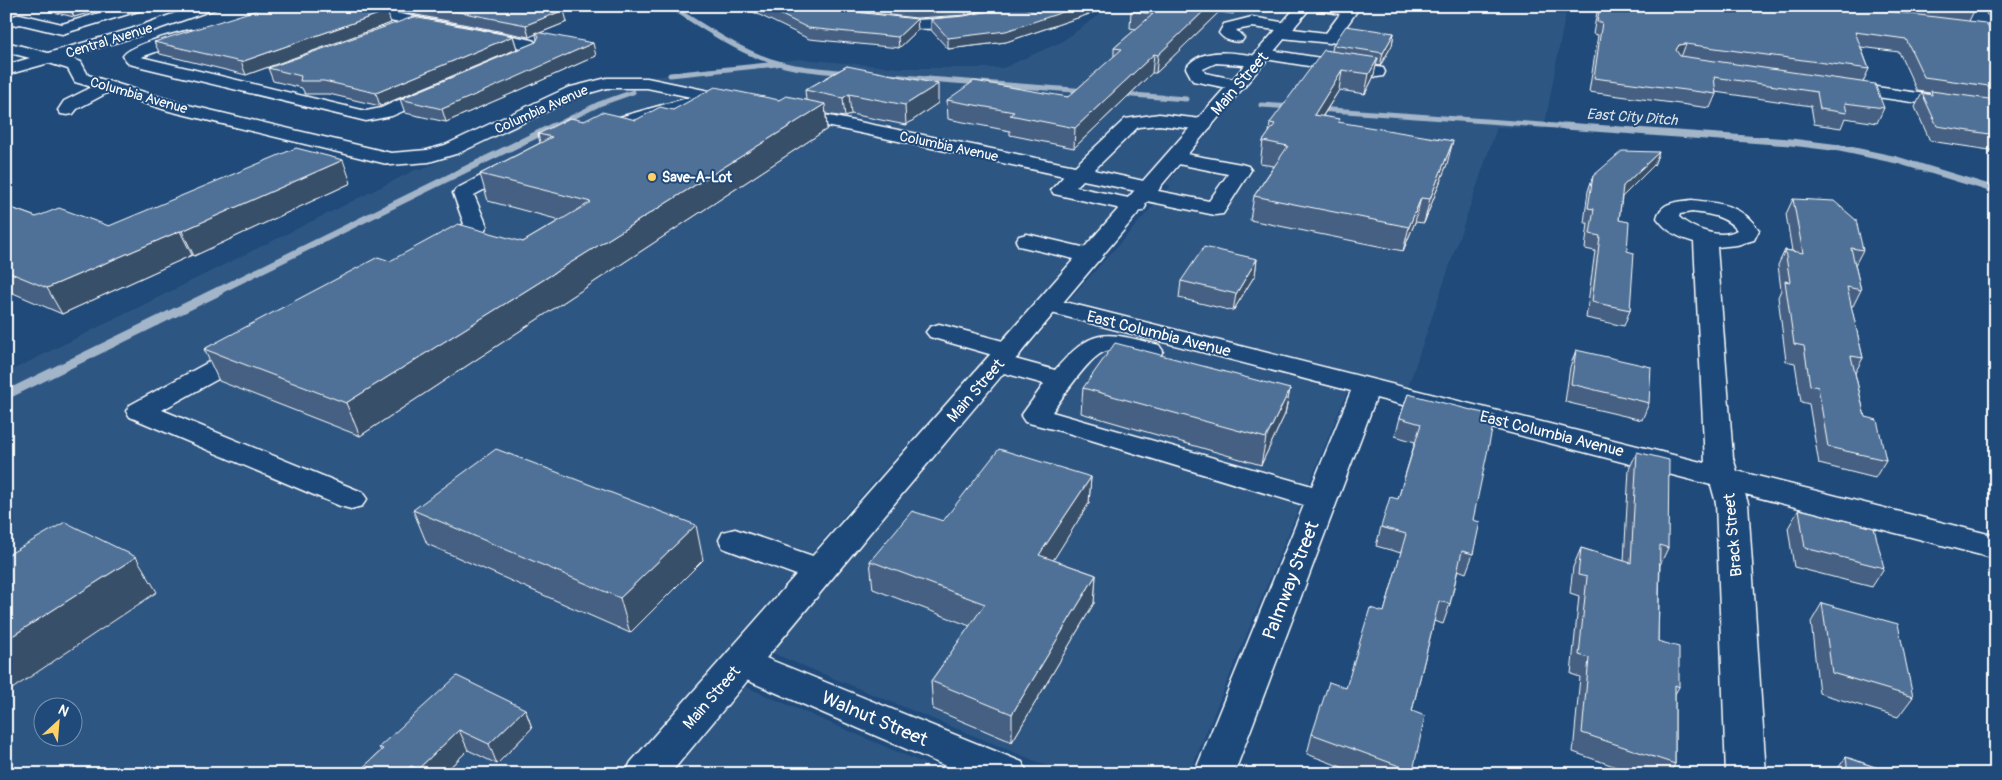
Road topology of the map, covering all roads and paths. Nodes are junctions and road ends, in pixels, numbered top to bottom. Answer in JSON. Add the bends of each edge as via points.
{"nodes":[{"id":1,"x":34,"y":6,"type":"edge"},
{"id":2,"x":140,"y":6,"type":"edge"},
{"id":3,"x":210,"y":6,"type":"edge"},
{"id":4,"x":336,"y":6,"type":"edge"},
{"id":5,"x":821,"y":6,"type":"edge"},
{"id":6,"x":1008,"y":6,"type":"edge"},
{"id":7,"x":1255,"y":6,"type":"edge"},
{"id":8,"x":1318,"y":6,"type":"edge"},
{"id":9,"x":1989,"y":6,"type":"edge"},
{"id":10,"x":1282,"y":8,"type":"dead end"},
{"id":11,"x":1302,"y":10,"type":"edge"},
{"id":12,"x":6,"y":14,"type":"edge"},
{"id":13,"x":1996,"y":15,"type":"edge"},
{"id":14,"x":1344,"y":19,"type":"junction"},
{"id":15,"x":417,"y":21,"type":"junction"},
{"id":16,"x":1252,"y":22,"type":"junction"},
{"id":17,"x":6,"y":23,"type":"edge"},
{"id":18,"x":1939,"y":24,"type":"edge"},
{"id":19,"x":207,"y":29,"type":"edge"},
{"id":20,"x":390,"y":31,"type":"edge"},
{"id":21,"x":1996,"y":31,"type":"edge"},
{"id":22,"x":1311,"y":37,"type":"junction"},
{"id":23,"x":6,"y":47,"type":"edge"},
{"id":24,"x":1260,"y":51,"type":"junction"},
{"id":25,"x":50,"y":58,"type":"junction"},
{"id":26,"x":1216,"y":58,"type":"junction"},
{"id":27,"x":1297,"y":64,"type":"junction"},
{"id":28,"x":76,"y":69,"type":"junction"},
{"id":29,"x":486,"y":69,"type":"edge"},
{"id":30,"x":6,"y":70,"type":"edge"},
{"id":31,"x":1377,"y":72,"type":"edge"},
{"id":32,"x":55,"y":76,"type":"dead end"},
{"id":33,"x":264,"y":76,"type":"dead end"},
{"id":34,"x":450,"y":84,"type":"edge"},
{"id":35,"x":238,"y":85,"type":"junction"},
{"id":36,"x":1828,"y":85,"type":"edge"},
{"id":37,"x":106,"y":86,"type":"junction"},
{"id":38,"x":712,"y":97,"type":"junction"},
{"id":39,"x":751,"y":104,"type":"edge"},
{"id":40,"x":175,"y":107,"type":"junction"},
{"id":41,"x":770,"y":108,"type":"edge"},
{"id":42,"x":1996,"y":109,"type":"edge"},
{"id":43,"x":66,"y":110,"type":"dead end"},
{"id":44,"x":1203,"y":124,"type":"junction"},
{"id":45,"x":574,"y":135,"type":"edge"},
{"id":46,"x":355,"y":152,"type":"junction"},
{"id":47,"x":540,"y":153,"type":"edge"},
{"id":48,"x":1175,"y":158,"type":"junction"},
{"id":49,"x":315,"y":161,"type":"edge"},
{"id":50,"x":1078,"y":173,"type":"junction"},
{"id":51,"x":1143,"y":196,"type":"junction"},
{"id":52,"x":1706,"y":237,"type":"dead end"},
{"id":53,"x":1028,"y":241,"type":"dead end"},
{"id":54,"x":425,"y":255,"type":"edge"},
{"id":55,"x":1091,"y":256,"type":"junction"},
{"id":56,"x":1049,"y":305,"type":"junction"},
{"id":57,"x":938,"y":332,"type":"dead end"},
{"id":58,"x":1130,"y":336,"type":"junction"},
{"id":59,"x":269,"y":340,"type":"edge"},
{"id":60,"x":1004,"y":357,"type":"junction"},
{"id":61,"x":1061,"y":380,"type":"junction"},
{"id":62,"x":1367,"y":386,"type":"junction"},
{"id":63,"x":1725,"y":478,"type":"junction"},
{"id":64,"x":351,"y":498,"type":"dead end"},
{"id":65,"x":1322,"y":500,"type":"junction"},
{"id":66,"x":735,"y":540,"type":"dead end"},
{"id":67,"x":1996,"y":548,"type":"edge"},
{"id":68,"x":818,"y":571,"type":"junction"},
{"id":69,"x":741,"y":662,"type":"junction"},
{"id":70,"x":645,"y":774,"type":"edge"},
{"id":71,"x":1008,"y":774,"type":"edge"},
{"id":72,"x":1214,"y":774,"type":"edge"},
{"id":73,"x":1746,"y":774,"type":"edge"}],
"edges":[{"from":1,"to":12,"type":"street"},
{"from":2,"to":17,"type":"street","via":[[62,29],[20,20]]},
{"from":3,"to":25,"type":"street","name":"Central Avenue"},
{"from":4,"to":15,"type":"street"},
{"from":5,"to":6,"type":"street","via":[[856,18],[928,24],[974,20]]},
{"from":7,"to":16,"type":"street"},
{"from":8,"to":14,"type":"street","via":[[1350,10]]},
{"from":9,"to":13,"type":"street"},
{"from":10,"to":11,"type":"street"},
{"from":11,"to":14,"type":"street"},
{"from":11,"to":24,"type":"street","name":"Main Street"},
{"from":14,"to":22,"type":"street","via":[[1330,38]]},
{"from":15,"to":20,"type":"street"},
{"from":15,"to":29,"type":"street","via":[[528,44],[532,50]]},
{"from":16,"to":24,"type":"street"},
{"from":16,"to":24,"type":"street","via":[[1229,27],[1227,33]]},
{"from":18,"to":21,"type":"street"},
{"from":19,"to":35,"type":"street","via":[[131,56],[135,62]]},
{"from":22,"to":24,"type":"street"},
{"from":22,"to":27,"type":"street"},
{"from":23,"to":25,"type":"street","name":"Columbia Avenue"},
{"from":24,"to":26,"type":"street"},
{"from":24,"to":26,"type":"street","via":[[1220,41],[1216,47]]},
{"from":24,"to":26,"type":"street","via":[[1199,77],[1194,68],[1201,61]]},
{"from":24,"to":27,"type":"street"},
{"from":24,"to":44,"type":"street","name":"Main Street"},
{"from":25,"to":28,"type":"street","name":"Columbia Avenue","via":[[70,63]]},
{"from":25,"to":30,"type":"street","name":"Central Avenue"},
{"from":27,"to":31,"type":"street"},
{"from":28,"to":32,"type":"street"},
{"from":28,"to":37,"type":"street","name":"Columbia Avenue","via":[[81,78]]},
{"from":33,"to":35,"type":"street"},
{"from":34,"to":35,"type":"street","via":[[386,112],[366,116]]},
{"from":35,"to":40,"type":"street"},
{"from":36,"to":42,"type":"street"},
{"from":37,"to":40,"type":"street","name":"Columbia Avenue"},
{"from":37,"to":43,"type":"street"},
{"from":38,"to":39,"type":"street","name":"Columbia Avenue"},
{"from":38,"to":45,"type":"street"},
{"from":38,"to":46,"type":"street","name":"Columbia Avenue","via":[[637,82],[596,85],[573,92],[409,168],[391,159]]},
{"from":40,"to":46,"type":"street","name":"Columbia Avenue"},
{"from":41,"to":50,"type":"street","name":"Columbia Avenue","via":[[860,135]]},
{"from":44,"to":48,"type":"street","name":"Main Street"},
{"from":44,"to":50,"type":"street","via":[[1167,118],[1132,123]]},
{"from":46,"to":49,"type":"street"},
{"from":47,"to":54,"type":"street","via":[[462,193],[476,226]]},
{"from":48,"to":51,"type":"street","name":"Main Street"},
{"from":48,"to":51,"type":"street","via":[[1241,170],[1216,209]]},
{"from":50,"to":51,"type":"street","via":[[1061,190]]},
{"from":51,"to":55,"type":"street","name":"Main Street"},
{"from":52,"to":63,"type":"street","name":"Brack Street","via":[[1718,458]]},
{"from":53,"to":55,"type":"street"},
{"from":55,"to":56,"type":"street","name":"Main Street"},
{"from":56,"to":58,"type":"street","name":"East Columbia Avenue"},
{"from":56,"to":60,"type":"street","name":"Main Street"},
{"from":57,"to":60,"type":"street"},
{"from":58,"to":61,"type":"street","via":[[1094,346]]},
{"from":58,"to":62,"type":"street","name":"East Columbia Avenue","via":[[1244,355]]},
{"from":59,"to":64,"type":"street","via":[[140,411]]},
{"from":60,"to":61,"type":"street"},
{"from":60,"to":68,"type":"street","name":"Main Street"},
{"from":61,"to":65,"type":"street","via":[[1035,416]]},
{"from":62,"to":63,"type":"street","name":"East Columbia Avenue"},
{"from":62,"to":65,"type":"street","name":"Palmway Street"},
{"from":63,"to":67,"type":"street","name":"East Columbia Avenue"},
{"from":63,"to":73,"type":"street","name":"Brack Street","via":[[1732,503]]},
{"from":65,"to":72,"type":"street","name":"Palmway Street"},
{"from":66,"to":68,"type":"street"},
{"from":68,"to":69,"type":"street","name":"Main Street"},
{"from":69,"to":70,"type":"street","name":"Main Street"},
{"from":69,"to":71,"type":"street","name":"Walnut Street"}]}
